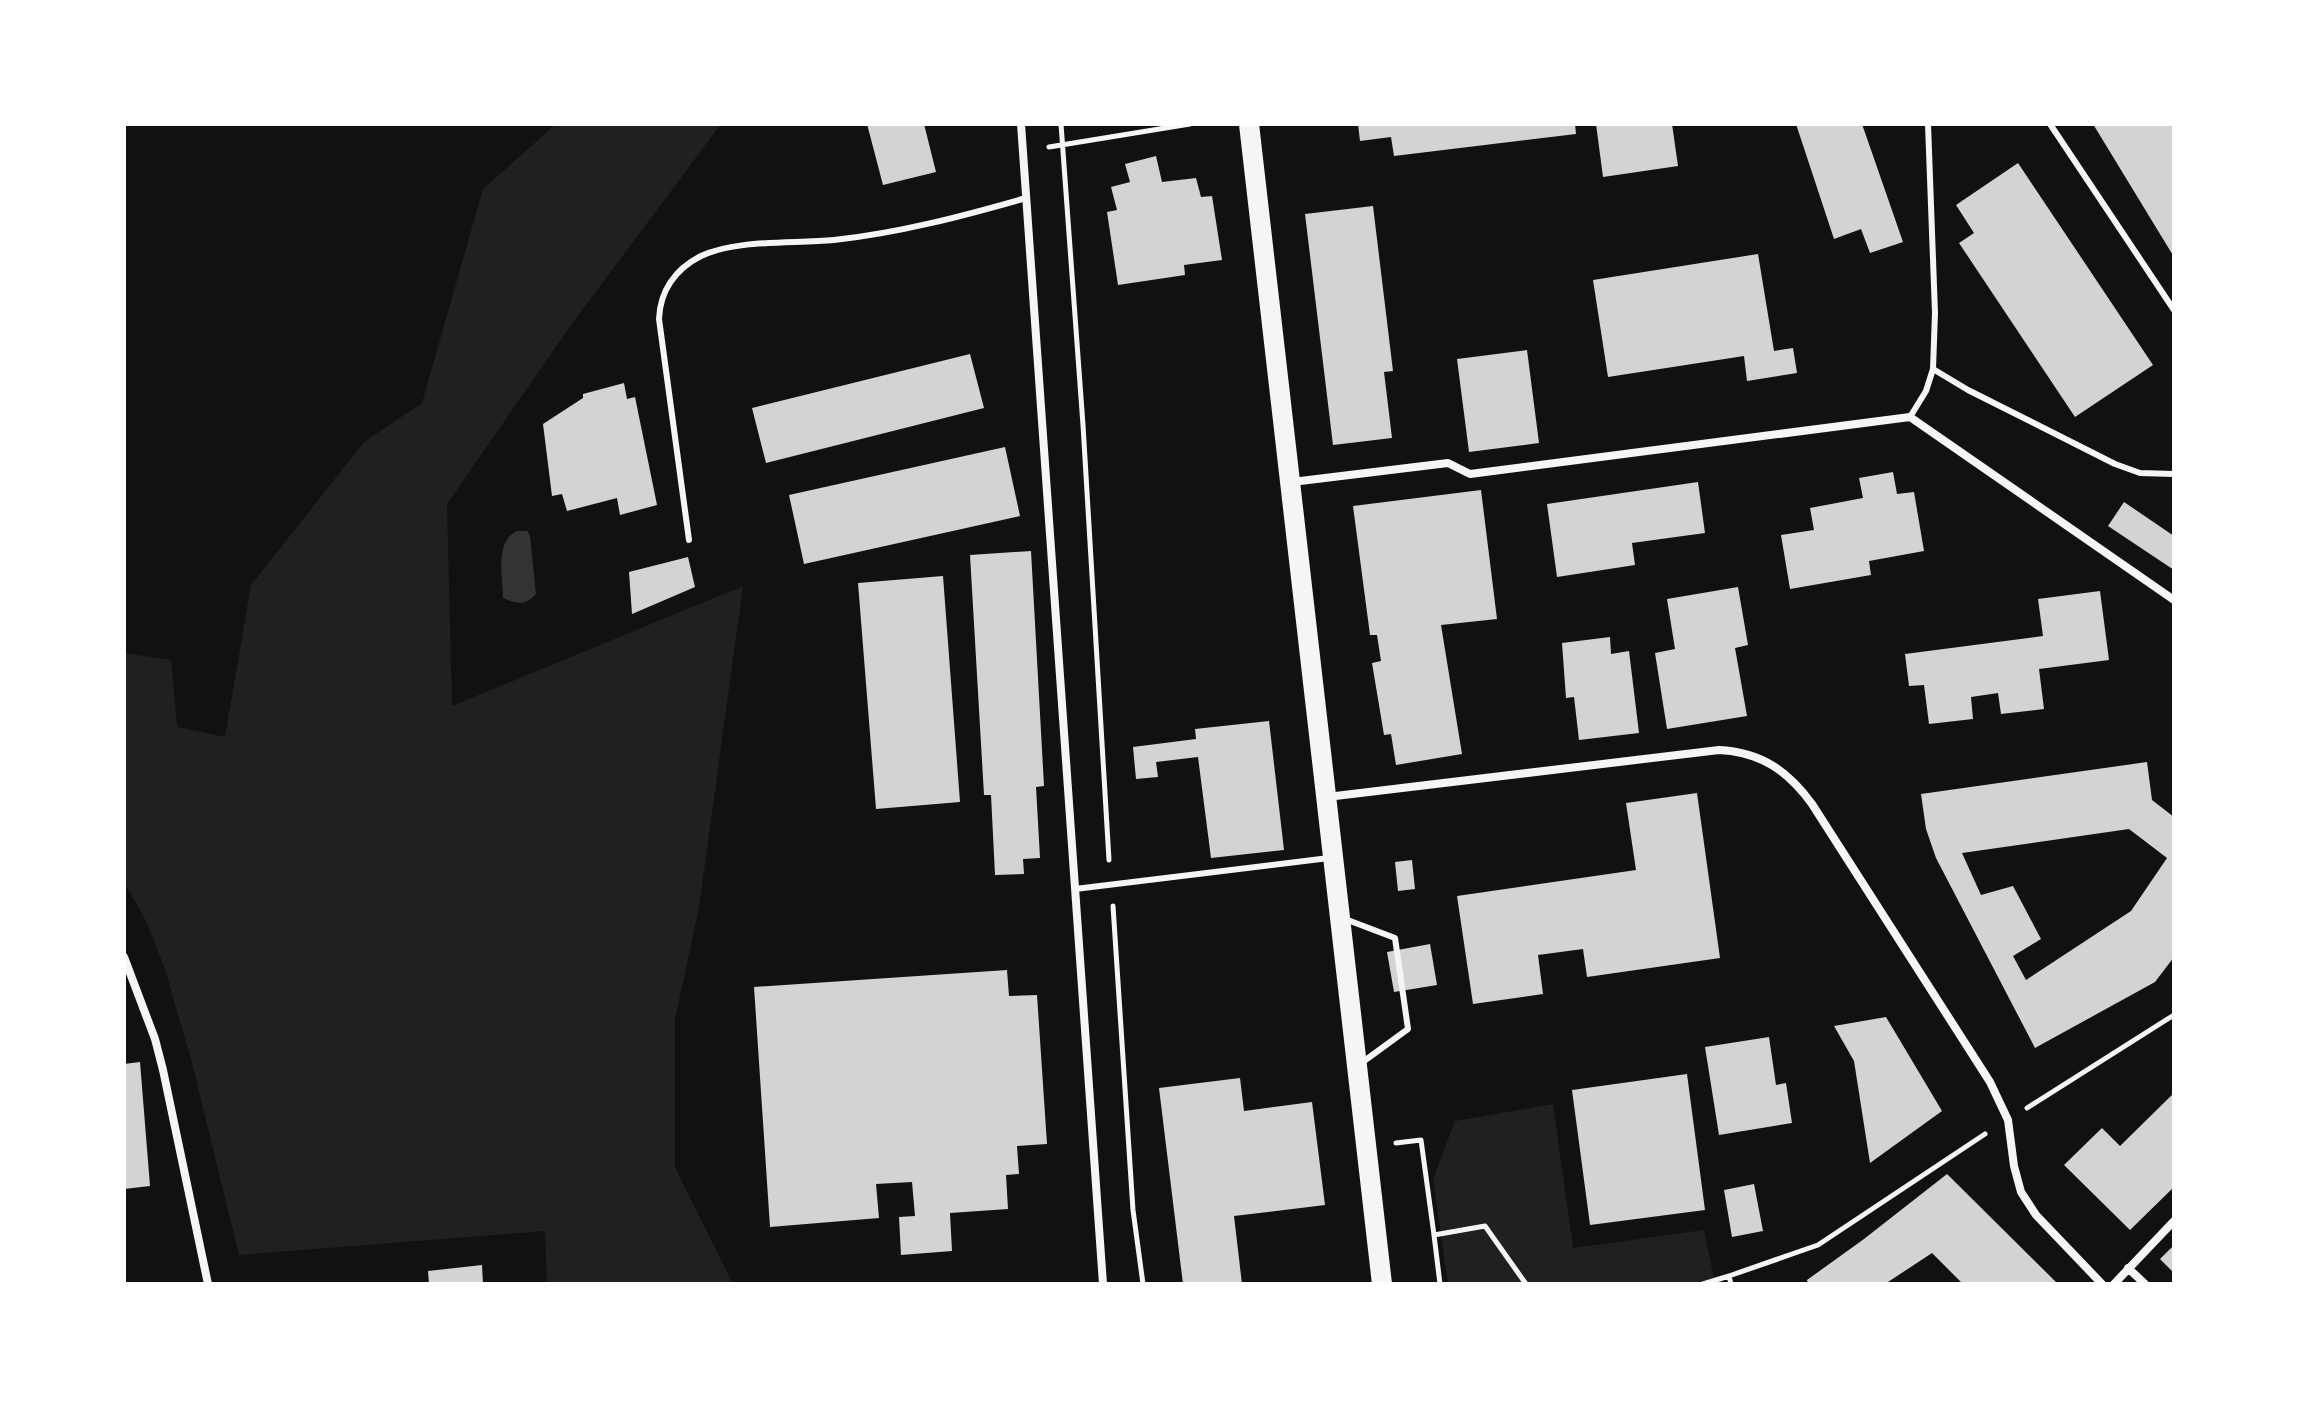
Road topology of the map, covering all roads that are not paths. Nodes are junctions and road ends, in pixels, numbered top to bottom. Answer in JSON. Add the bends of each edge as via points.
{"nodes":[{"id":1,"x":1021,"y":124,"type":"edge"},
{"id":2,"x":1249,"y":124,"type":"edge"},
{"id":3,"x":1928,"y":124,"type":"edge"},
{"id":4,"x":2050,"y":124,"type":"edge"},
{"id":5,"x":1026,"y":198,"type":"junction"},
{"id":6,"x":2174,"y":310,"type":"edge"},
{"id":7,"x":1933,"y":369,"type":"junction"},
{"id":8,"x":1910,"y":417,"type":"junction"},
{"id":9,"x":2174,"y":474,"type":"edge"},
{"id":10,"x":1290,"y":482,"type":"junction"},
{"id":11,"x":689,"y":540,"type":"dead end"},
{"id":12,"x":2174,"y":600,"type":"edge"},
{"id":13,"x":1326,"y":797,"type":"junction"},
{"id":14,"x":1333,"y":858,"type":"junction"},
{"id":15,"x":1075,"y":889,"type":"junction"},
{"id":16,"x":1340,"y":917,"type":"junction"},
{"id":17,"x":124,"y":957,"type":"edge"},
{"id":18,"x":1357,"y":1066,"type":"junction"},
{"id":19,"x":2174,"y":1221,"type":"edge"},
{"id":20,"x":2128,"y":1268,"type":"junction"},
{"id":21,"x":208,"y":1284,"type":"edge"},
{"id":22,"x":1103,"y":1284,"type":"edge"},
{"id":23,"x":1382,"y":1284,"type":"edge"},
{"id":24,"x":2102,"y":1284,"type":"edge"},
{"id":25,"x":2114,"y":1284,"type":"edge"},
{"id":26,"x":2145,"y":1284,"type":"edge"}],
"edges":[{"from":1,"to":5,"type":"street"},
{"from":2,"to":10,"type":"main road"},
{"from":3,"to":7,"type":"lane"},
{"from":4,"to":6,"type":"lane"},
{"from":5,"to":11,"type":"lane","via":[[891,232],[712,251],[678,272],[663,294],[659,319]]},
{"from":5,"to":15,"type":"street"},
{"from":7,"to":8,"type":"lane"},
{"from":7,"to":9,"type":"lane","via":[[2115,464],[2140,473]]},
{"from":8,"to":10,"type":"street","via":[[1470,474],[1448,463]]},
{"from":8,"to":12,"type":"street"},
{"from":10,"to":13,"type":"main road"},
{"from":13,"to":14,"type":"main road"},
{"from":13,"to":24,"type":"street","via":[[1719,750],[1769,761],[1812,804],[1990,1082],[2008,1120],[2016,1179],[2028,1203]]},
{"from":14,"to":15,"type":"lane"},
{"from":14,"to":16,"type":"main road"},
{"from":15,"to":22,"type":"street"},
{"from":16,"to":18,"type":"main road"},
{"from":16,"to":18,"type":"lane","via":[[1395,938],[1408,1029]]},
{"from":17,"to":21,"type":"street","via":[[163,1070]]},
{"from":18,"to":23,"type":"main road"},
{"from":19,"to":20,"type":"street"},
{"from":20,"to":25,"type":"street"},
{"from":20,"to":26,"type":"street"}]}
